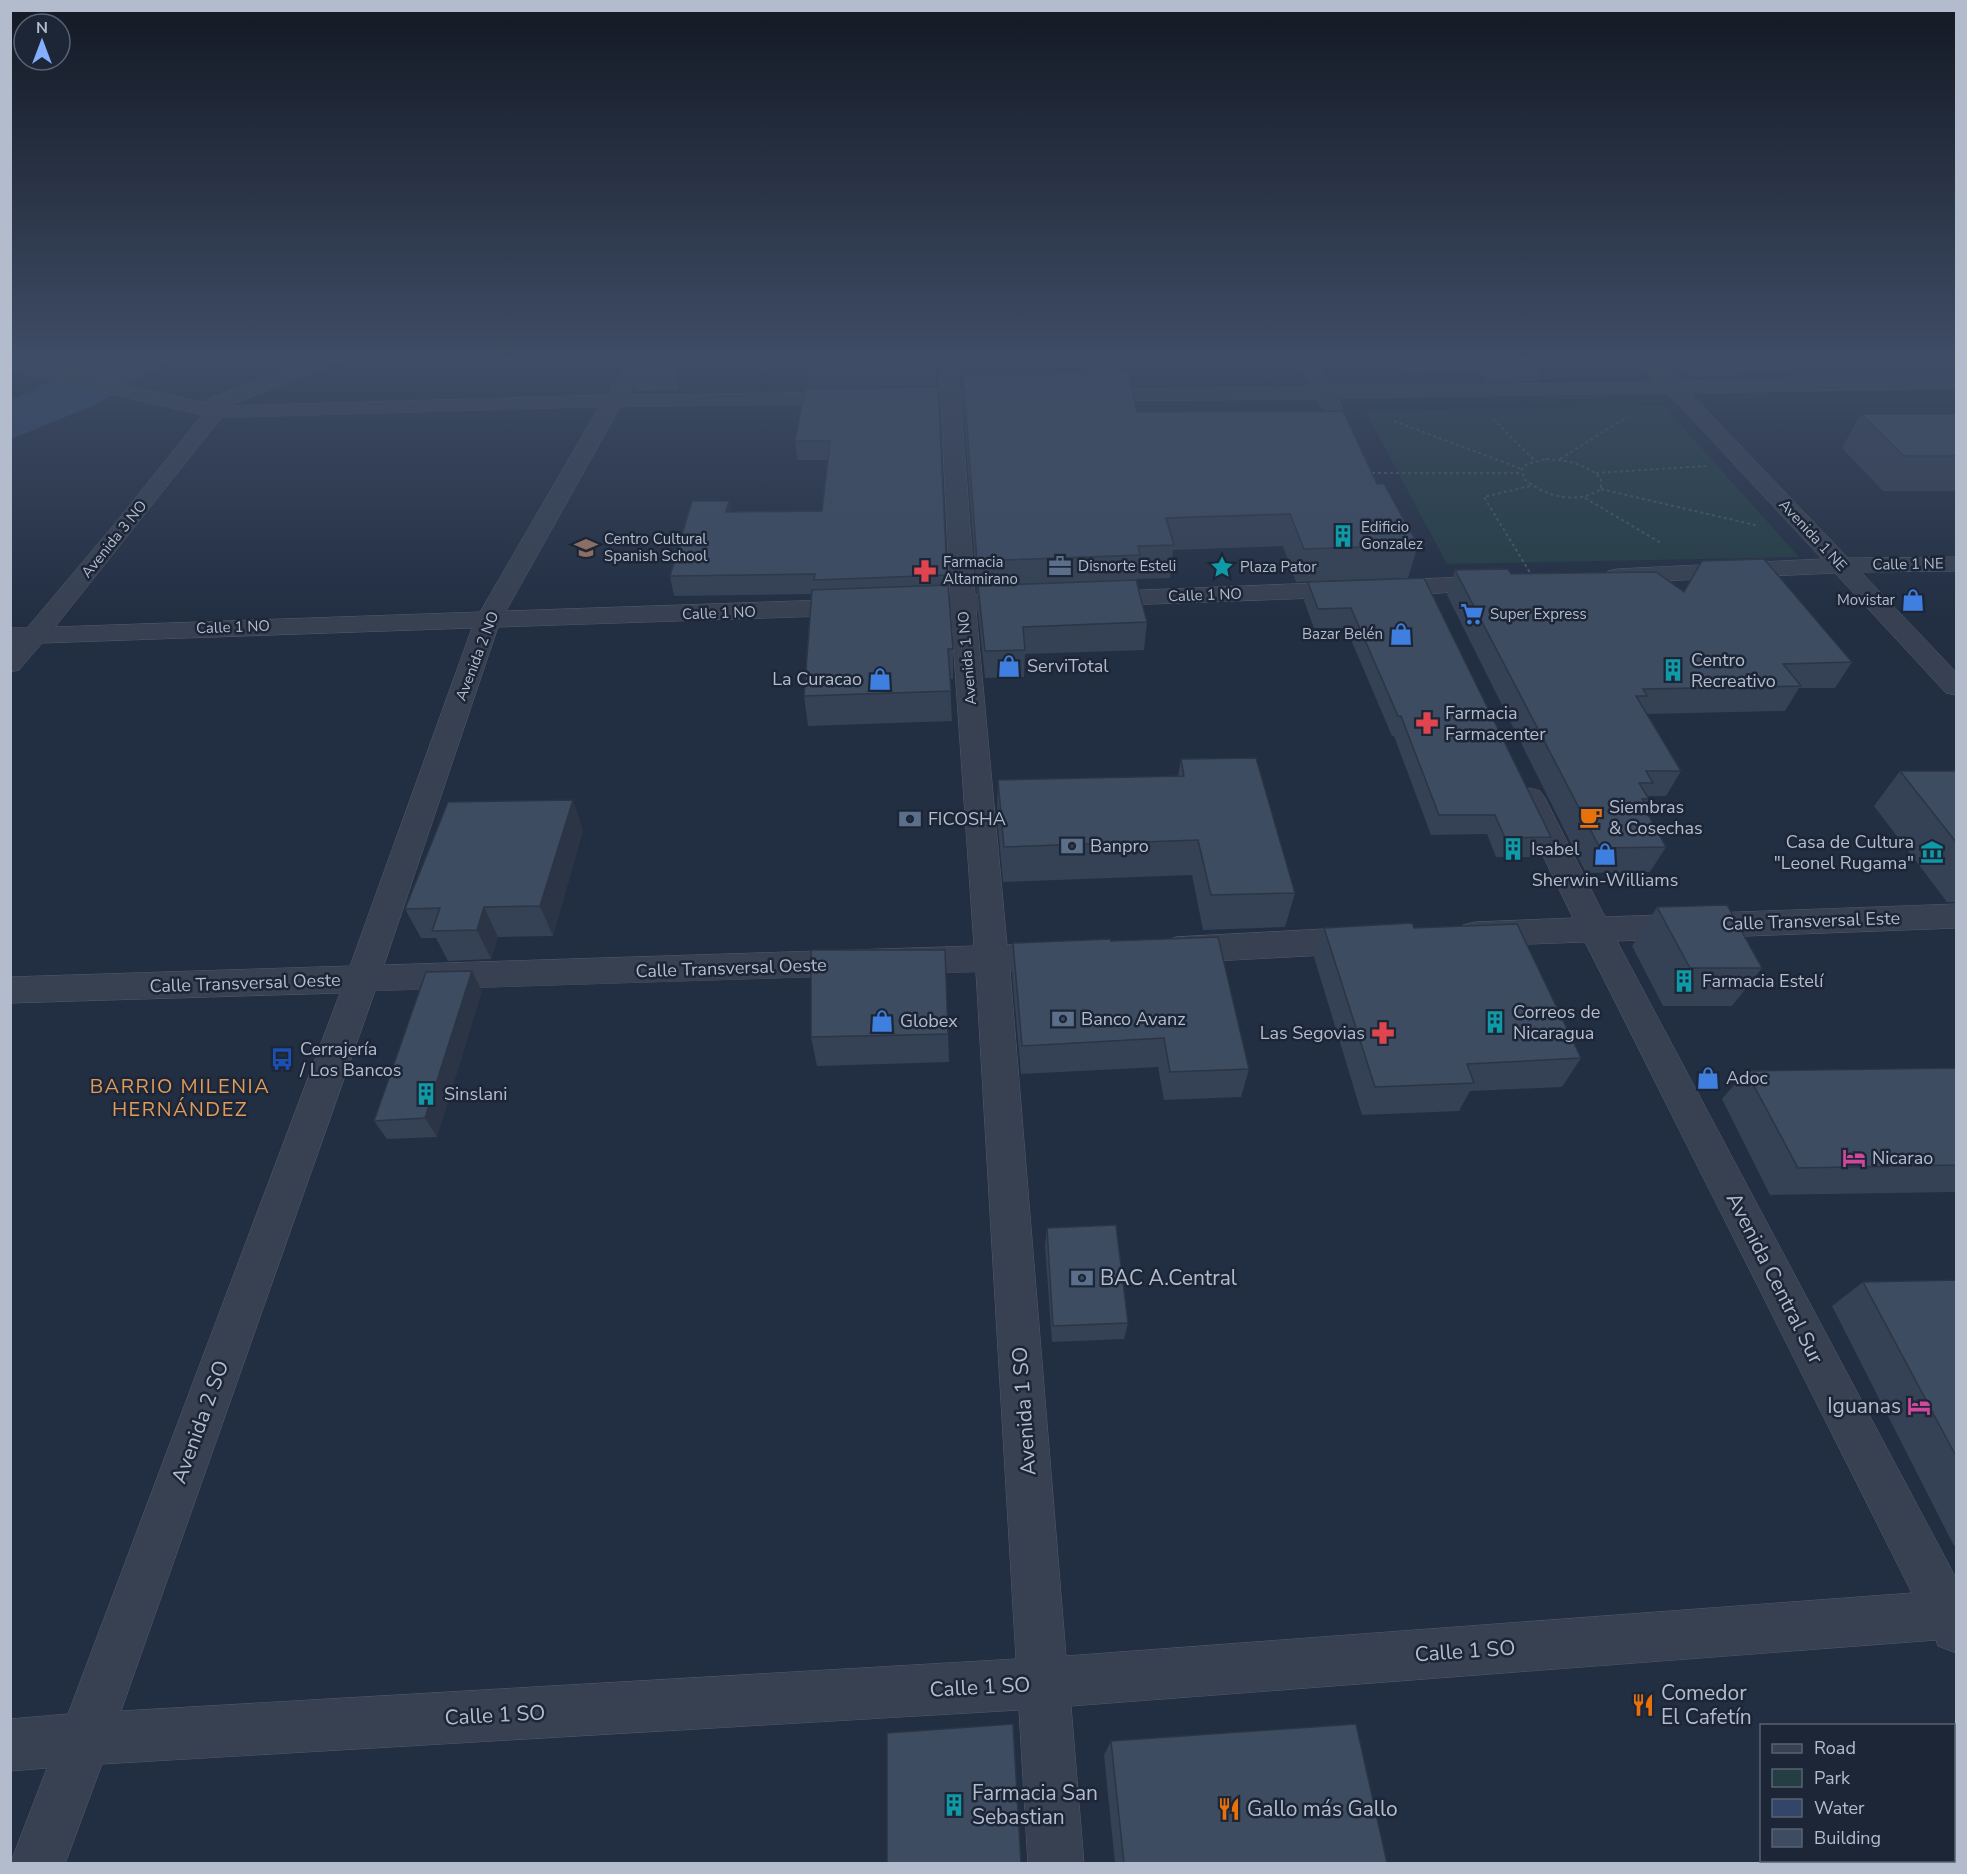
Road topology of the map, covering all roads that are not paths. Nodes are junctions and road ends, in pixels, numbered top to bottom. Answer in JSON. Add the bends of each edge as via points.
{"nodes":[{"id":1,"x":185,"y":443,"type":"edge"},
{"id":2,"x":589,"y":443,"type":"edge"},
{"id":3,"x":952,"y":443,"type":"edge"},
{"id":4,"x":1350,"y":443,"type":"edge"},
{"id":5,"x":1729,"y":443,"type":"edge"},
{"id":6,"x":1366,"y":473,"type":"edge"},
{"id":7,"x":1956,"y":564,"type":"edge"},
{"id":8,"x":1841,"y":566,"type":"junction"},
{"id":9,"x":1593,"y":577,"type":"edge"},
{"id":10,"x":1534,"y":580,"type":"edge"},
{"id":11,"x":963,"y":603,"type":"junction"},
{"id":12,"x":487,"y":622,"type":"junction"},
{"id":13,"x":22,"y":636,"type":"edge"},
{"id":14,"x":10,"y":664,"type":"edge"},
{"id":15,"x":1956,"y":687,"type":"edge"},
{"id":16,"x":1521,"y":779,"type":"edge"},
{"id":17,"x":1956,"y":916,"type":"edge"},
{"id":18,"x":1594,"y":928,"type":"junction"},
{"id":19,"x":1441,"y":936,"type":"edge"},
{"id":20,"x":1394,"y":938,"type":"edge"},
{"id":21,"x":1146,"y":951,"type":"edge"},
{"id":22,"x":1087,"y":954,"type":"edge"},
{"id":23,"x":992,"y":959,"type":"junction"},
{"id":24,"x":362,"y":979,"type":"junction"},
{"id":25,"x":10,"y":990,"type":"edge"},
{"id":26,"x":1954,"y":1619,"type":"edge"},
{"id":27,"x":1044,"y":1683,"type":"junction"},
{"id":28,"x":85,"y":1739,"type":"junction"},
{"id":29,"x":10,"y":1745,"type":"edge"},
{"id":30,"x":37,"y":1863,"type":"edge"},
{"id":31,"x":1056,"y":1863,"type":"edge"}],
"edges":[{"from":1,"to":13,"type":"street","name":"Avenida 3 NO","via":[[122,531]]},
{"from":2,"to":12,"type":"street","name":"Avenida 2 NO"},
{"from":3,"to":11,"type":"street","name":"Avenida 1 NO"},
{"from":4,"to":6,"type":"street"},
{"from":5,"to":8,"type":"street","name":"Avenida 1 NE"},
{"from":7,"to":8,"type":"street","name":"Calle 1 NE"},
{"from":8,"to":9,"type":"street","name":"Calle 1 NE"},
{"from":8,"to":15,"type":"street","name":"Avenida 1 NE"},
{"from":10,"to":11,"type":"street","name":"Calle 1 NO"},
{"from":11,"to":12,"type":"street","name":"Calle 1 NO"},
{"from":11,"to":23,"type":"street","name":"Avenida 1 NO"},
{"from":12,"to":13,"type":"street","name":"Calle 1 NO"},
{"from":12,"to":24,"type":"street","name":"Avenida 2 NO"},
{"from":13,"to":14,"type":"street","name":"Avenida 3 NO"},
{"from":16,"to":18,"type":"street","name":"Avenida Central Sur"},
{"from":17,"to":18,"type":"street","name":"Calle Transversal Este"},
{"from":18,"to":19,"type":"street"},
{"from":18,"to":26,"type":"street","name":"Avenida Central Sur"},
{"from":20,"to":21,"type":"street"},
{"from":22,"to":23,"type":"street","name":"Calle Transversal Oeste"},
{"from":23,"to":24,"type":"street","name":"Calle Transversal Oeste"},
{"from":23,"to":27,"type":"street","name":"Avenida 1 SO"},
{"from":24,"to":25,"type":"street","name":"Calle Transversal Oeste"},
{"from":24,"to":28,"type":"street","name":"Avenida 2 SO"},
{"from":26,"to":27,"type":"street","name":"Calle 1 SO"},
{"from":27,"to":28,"type":"street","name":"Calle 1 SO"},
{"from":27,"to":31,"type":"street","name":"Avenida 1 SO"},
{"from":28,"to":29,"type":"street","name":"Calle 1 SO"},
{"from":28,"to":30,"type":"street","name":"Avenida 2 SO"}]}
